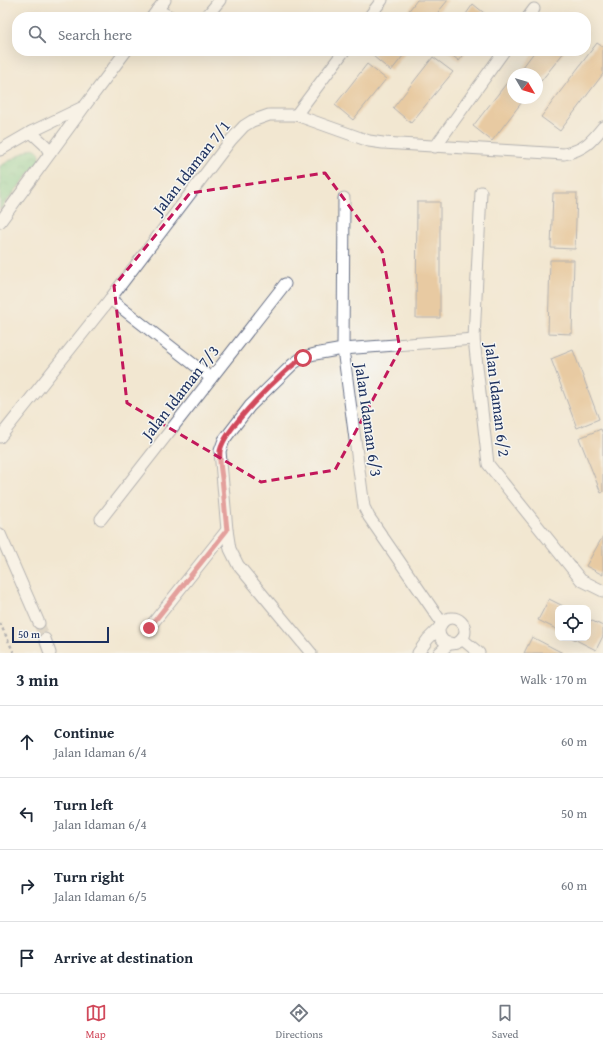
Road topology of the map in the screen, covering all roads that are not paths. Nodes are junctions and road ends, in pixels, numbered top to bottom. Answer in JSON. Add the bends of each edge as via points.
{"nodes":[{"id":1,"x":165,"y":0,"type":"edge"},
{"id":2,"x":220,"y":0,"type":"edge"},
{"id":3,"x":382,"y":0,"type":"edge"},
{"id":4,"x":156,"y":12,"type":"edge"},
{"id":5,"x":210,"y":12,"type":"edge"},
{"id":6,"x":373,"y":12,"type":"edge"},
{"id":7,"x":122,"y":56,"type":"edge"},
{"id":8,"x":340,"y":56,"type":"edge"},
{"id":9,"x":500,"y":56,"type":"edge"},
{"id":10,"x":84,"y":107,"type":"junction"},
{"id":11,"x":296,"y":115,"type":"junction"},
{"id":12,"x":603,"y":127,"type":"edge"},
{"id":13,"x":31,"y":132,"type":"junction"},
{"id":14,"x":435,"y":147,"type":"junction"},
{"id":15,"x":0,"y":150,"type":"edge"},
{"id":16,"x":50,"y":153,"type":"junction"},
{"id":17,"x":481,"y":192,"type":"dead end"},
{"id":18,"x":344,"y":198,"type":"dead end"},
{"id":19,"x":0,"y":222,"type":"edge"},
{"id":20,"x":285,"y":284,"type":"dead end"},
{"id":21,"x":110,"y":298,"type":"junction"},
{"id":22,"x":474,"y":338,"type":"junction"},
{"id":23,"x":343,"y":349,"type":"junction"},
{"id":24,"x":211,"y":378,"type":"junction"},
{"id":25,"x":0,"y":437,"type":"edge"},
{"id":26,"x":101,"y":519,"type":"dead end"},
{"id":27,"x":227,"y":530,"type":"junction"},
{"id":28,"x":0,"y":534,"type":"edge"},
{"id":29,"x":603,"y":591,"type":"edge"},
{"id":30,"x":39,"y":624,"type":"tunnel mouth"},
{"id":31,"x":441,"y":625,"type":"junction"},
{"id":32,"x":149,"y":628,"type":"dead end"},
{"id":33,"x":45,"y":639,"type":"tunnel mouth"},
{"id":34,"x":462,"y":639,"type":"junction"},
{"id":35,"x":450,"y":643,"type":"junction"},
{"id":36,"x":50,"y":653,"type":"edge"},
{"id":37,"x":311,"y":653,"type":"edge"},
{"id":38,"x":418,"y":653,"type":"edge"},
{"id":39,"x":439,"y":653,"type":"edge"},
{"id":40,"x":479,"y":653,"type":"edge"}],
"edges":[{"from":1,"to":4,"type":"street"},
{"from":2,"to":5,"type":"street"},
{"from":3,"to":6,"type":"street"},
{"from":7,"to":10,"type":"street"},
{"from":8,"to":11,"type":"street"},
{"from":9,"to":14,"type":"street"},
{"from":10,"to":13,"type":"street"},
{"from":10,"to":16,"type":"street"},
{"from":11,"to":14,"type":"street","name":"Jalan Idaman 7/1","via":[[370,141]]},
{"from":11,"to":21,"type":"street","name":"Jalan Idaman 7/1","via":[[265,116],[244,126]]},
{"from":12,"to":14,"type":"street","name":"Jalan Idaman 7/1","via":[[589,144],[564,154]]},
{"from":13,"to":15,"type":"street"},
{"from":13,"to":16,"type":"street"},
{"from":16,"to":19,"type":"street"},
{"from":17,"to":22,"type":"street","name":"Jalan Idaman 6/2"},
{"from":18,"to":23,"type":"street","name":"Jalan Idaman 6/3"},
{"from":20,"to":24,"type":"street","name":"Jalan Idaman 7/3"},
{"from":21,"to":24,"type":"street"},
{"from":21,"to":25,"type":"street","name":"Jalan Idaman 7/1"},
{"from":22,"to":23,"type":"street"},
{"from":22,"to":29,"type":"street","name":"Jalan Idaman 6/2","via":[[488,464],[581,580]]},
{"from":23,"to":27,"type":"street","via":[[315,354],[293,364],[250,406],[224,440],[220,457]]},
{"from":23,"to":31,"type":"street","name":"Jalan Idaman 6/3","via":[[366,512]]},
{"from":24,"to":26,"type":"street","name":"Jalan Idaman 7/3"},
{"from":27,"to":32,"type":"street"},
{"from":27,"to":37,"type":"street","via":[[230,549],[238,565]]},
{"from":28,"to":30,"type":"street"},
{"from":31,"to":34,"type":"street","via":[[449,618],[460,621],[465,632]]},
{"from":31,"to":35,"type":"street","via":[[442,639]]},
{"from":31,"to":38,"type":"street"},
{"from":33,"to":36,"type":"street"},
{"from":34,"to":35,"type":"street","via":[[454,644]]},
{"from":34,"to":40,"type":"street"},
{"from":35,"to":39,"type":"street"}]}
